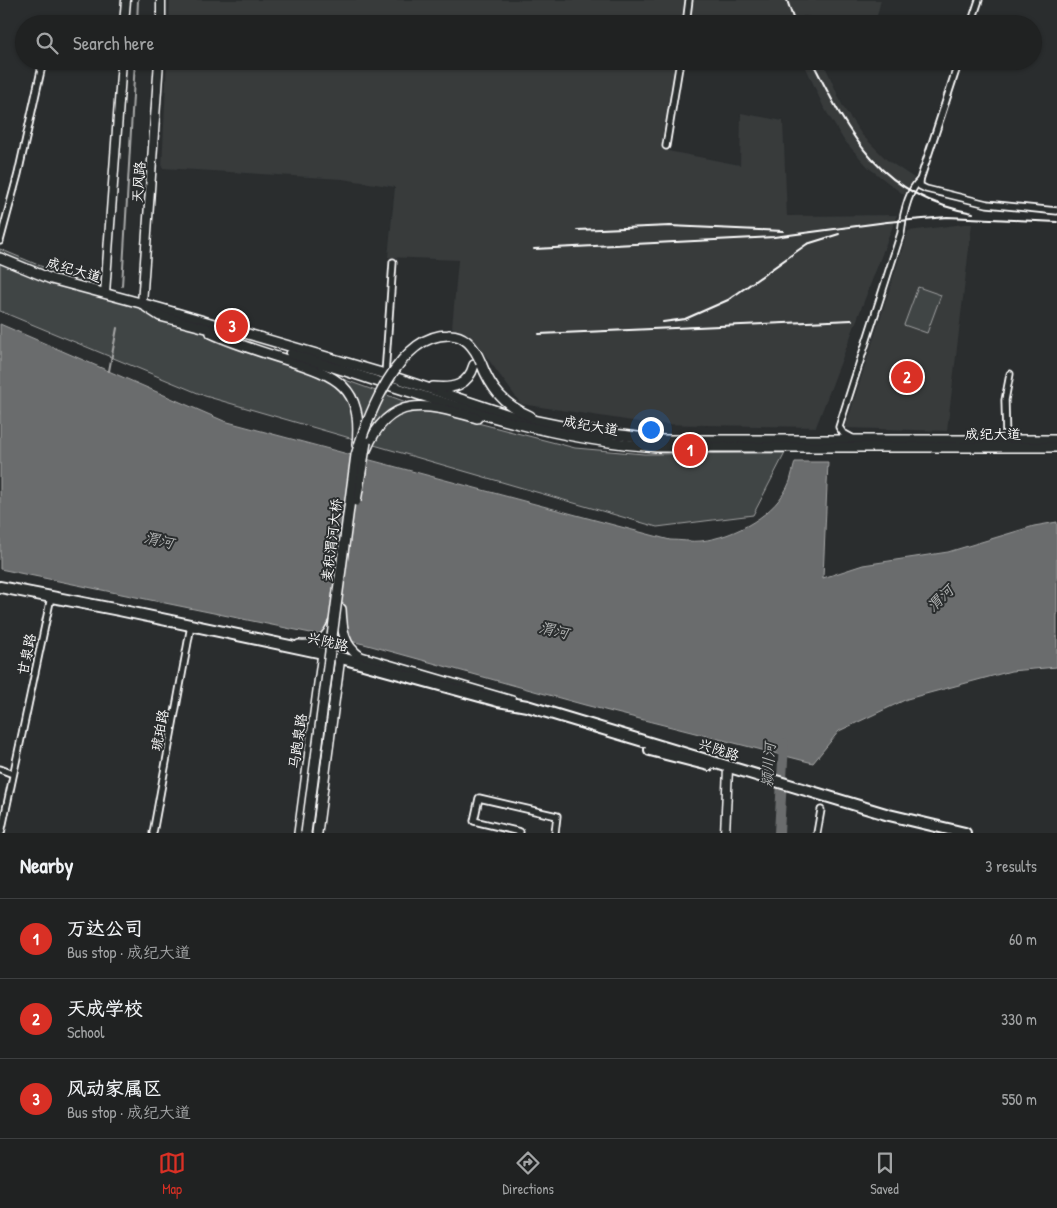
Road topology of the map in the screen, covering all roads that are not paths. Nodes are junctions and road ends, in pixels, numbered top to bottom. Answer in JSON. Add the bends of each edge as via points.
{"nodes":[{"id":1,"x":126,"y":0,"type":"edge"},
{"id":2,"x":161,"y":0,"type":"edge"},
{"id":3,"x":689,"y":0,"type":"edge"},
{"id":4,"x":978,"y":0,"type":"edge"},
{"id":5,"x":125,"y":15,"type":"edge"},
{"id":6,"x":161,"y":15,"type":"edge"},
{"id":7,"x":687,"y":15,"type":"edge"},
{"id":8,"x":974,"y":15,"type":"edge"},
{"id":9,"x":41,"y":70,"type":"edge"},
{"id":10,"x":121,"y":70,"type":"edge"},
{"id":11,"x":158,"y":70,"type":"edge"},
{"id":12,"x":679,"y":70,"type":"edge"},
{"id":13,"x":956,"y":70,"type":"edge"},
{"id":14,"x":666,"y":146,"type":"dead end"},
{"id":15,"x":920,"y":180,"type":"junction"},
{"id":16,"x":1057,"y":211,"type":"edge"},
{"id":17,"x":0,"y":241,"type":"edge"},
{"id":18,"x":0,"y":258,"type":"edge"},
{"id":19,"x":392,"y":262,"type":"dead end"},
{"id":20,"x":105,"y":293,"type":"junction"},
{"id":21,"x":142,"y":304,"type":"junction"},
{"id":22,"x":194,"y":326,"type":"junction"},
{"id":23,"x":477,"y":364,"type":"junction"},
{"id":24,"x":385,"y":374,"type":"junction"},
{"id":25,"x":1010,"y":374,"type":"dead end"},
{"id":26,"x":417,"y":385,"type":"junction"},
{"id":27,"x":549,"y":424,"type":"junction"},
{"id":28,"x":589,"y":440,"type":"junction"},
{"id":29,"x":854,"y":440,"type":"junction"},
{"id":30,"x":1006,"y":440,"type":"junction"},
{"id":31,"x":1057,"y":440,"type":"edge"},
{"id":32,"x":1057,"y":447,"type":"edge"},
{"id":33,"x":360,"y":456,"type":"junction"},
{"id":34,"x":0,"y":587,"type":"edge"},
{"id":35,"x":0,"y":592,"type":"edge"},
{"id":36,"x":51,"y":600,"type":"junction"},
{"id":37,"x":338,"y":609,"type":"junction"},
{"id":38,"x":120,"y":610,"type":"junction"},
{"id":39,"x":190,"y":632,"type":"junction"},
{"id":40,"x":322,"y":657,"type":"junction"},
{"id":41,"x":340,"y":661,"type":"junction"},
{"id":42,"x":527,"y":706,"type":"junction"},
{"id":43,"x":0,"y":769,"type":"edge"},
{"id":44,"x":730,"y":769,"type":"junction"},
{"id":45,"x":744,"y":771,"type":"junction"},
{"id":46,"x":13,"y":774,"type":"junction"},
{"id":47,"x":821,"y":810,"type":"dead end"},
{"id":48,"x":520,"y":832,"type":"dead end"},
{"id":49,"x":1,"y":833,"type":"edge"},
{"id":50,"x":153,"y":833,"type":"edge"},
{"id":51,"x":299,"y":833,"type":"edge"},
{"id":52,"x":306,"y":833,"type":"edge"},
{"id":53,"x":310,"y":833,"type":"edge"},
{"id":54,"x":317,"y":833,"type":"edge"},
{"id":55,"x":554,"y":833,"type":"edge"},
{"id":56,"x":725,"y":833,"type":"edge"},
{"id":57,"x":729,"y":833,"type":"edge"},
{"id":58,"x":817,"y":833,"type":"edge"},
{"id":59,"x":965,"y":833,"type":"edge"}],
"edges":[{"from":1,"to":5,"type":"main road"},
{"from":2,"to":6,"type":"main road"},
{"from":3,"to":7,"type":"street"},
{"from":4,"to":8,"type":"street"},
{"from":9,"to":17,"type":"street"},
{"from":10,"to":20,"type":"main road"},
{"from":11,"to":21,"type":"main road","name":"天风路"},
{"from":12,"to":14,"type":"street"},
{"from":13,"to":15,"type":"street"},
{"from":15,"to":16,"type":"street","via":[[920,186],[926,189],[987,204]]},
{"from":15,"to":29,"type":"street","via":[[904,214],[901,233],[839,427]]},
{"from":18,"to":20,"type":"main road","name":"成纪大道","via":[[51,279]]},
{"from":19,"to":24,"type":"street"},
{"from":20,"to":21,"type":"main road","name":"成纪大道"},
{"from":21,"to":22,"type":"main road","name":"成纪大道","via":[[160,316]]},
{"from":21,"to":24,"type":"main road","name":"成纪大道"},
{"from":22,"to":28,"type":"main road","name":"成纪大道","via":[[509,422]]},
{"from":22,"to":33,"type":"main road","bridge":true,"via":[[325,372],[342,384],[358,416]]},
{"from":23,"to":26,"type":"main road","via":[[468,378],[454,387]]},
{"from":23,"to":27,"type":"main road","via":[[503,400],[516,410]]},
{"from":23,"to":33,"type":"main road","name":"麦积渭河大桥","bridge":true,"via":[[472,347],[459,336],[437,336],[422,343],[402,362],[381,391],[366,426]]},
{"from":24,"to":26,"type":"main road","name":"成纪大道"},
{"from":25,"to":30,"type":"street","via":[[1005,400]]},
{"from":26,"to":27,"type":"main road","name":"成纪大道","via":[[512,416]]},
{"from":27,"to":29,"type":"main road","name":"成纪大道","via":[[641,439]]},
{"from":28,"to":32,"type":"main road","name":"成纪大道","via":[[657,447]]},
{"from":28,"to":33,"type":"main road","bridge":true,"via":[[559,439],[436,406],[414,405],[395,412],[379,425]]},
{"from":29,"to":30,"type":"main road","name":"成纪大道"},
{"from":30,"to":31,"type":"main road","name":"成纪大道"},
{"from":33,"to":37,"type":"main road","name":"麦积渭河大桥","bridge":true},
{"from":34,"to":36,"type":"highway","name":"兴陇路"},
{"from":35,"to":36,"type":"highway","name":"兴陇路"},
{"from":36,"to":38,"type":"highway","name":"兴陇路"},
{"from":36,"to":39,"type":"highway","name":"兴陇路"},
{"from":36,"to":46,"type":"street","name":"甘泉路"},
{"from":37,"to":38,"type":"main road","bridge":true,"via":[[328,633],[310,645]]},
{"from":37,"to":42,"type":"main road","via":[[345,638],[354,653]]},
{"from":37,"to":52,"type":"main road","name":"麦积渭河大桥","bridge":true},
{"from":37,"to":53,"type":"main road","name":"麦积渭河大桥"},
{"from":38,"to":40,"type":"highway","name":"兴陇路"},
{"from":39,"to":40,"type":"highway","name":"兴陇路"},
{"from":39,"to":50,"type":"street","name":"琥珀路"},
{"from":40,"to":41,"type":"highway","name":"兴陇路"},
{"from":40,"to":51,"type":"main road","name":"马跑泉路"},
{"from":41,"to":42,"type":"highway","name":"兴陇路"},
{"from":41,"to":44,"type":"highway","name":"兴陇路","via":[[692,762]]},
{"from":41,"to":54,"type":"main road"},
{"from":42,"to":45,"type":"highway","name":"兴陇路"},
{"from":43,"to":46,"type":"street"},
{"from":44,"to":45,"type":"highway","name":"兴陇路"},
{"from":44,"to":56,"type":"main road"},
{"from":44,"to":57,"type":"main road"},
{"from":45,"to":59,"type":"highway","via":[[889,815]]},
{"from":46,"to":49,"type":"street","name":"甘泉路"},
{"from":47,"to":58,"type":"street"},
{"from":48,"to":55,"type":"street","via":[[474,821],[480,798],[557,816]]}]}
